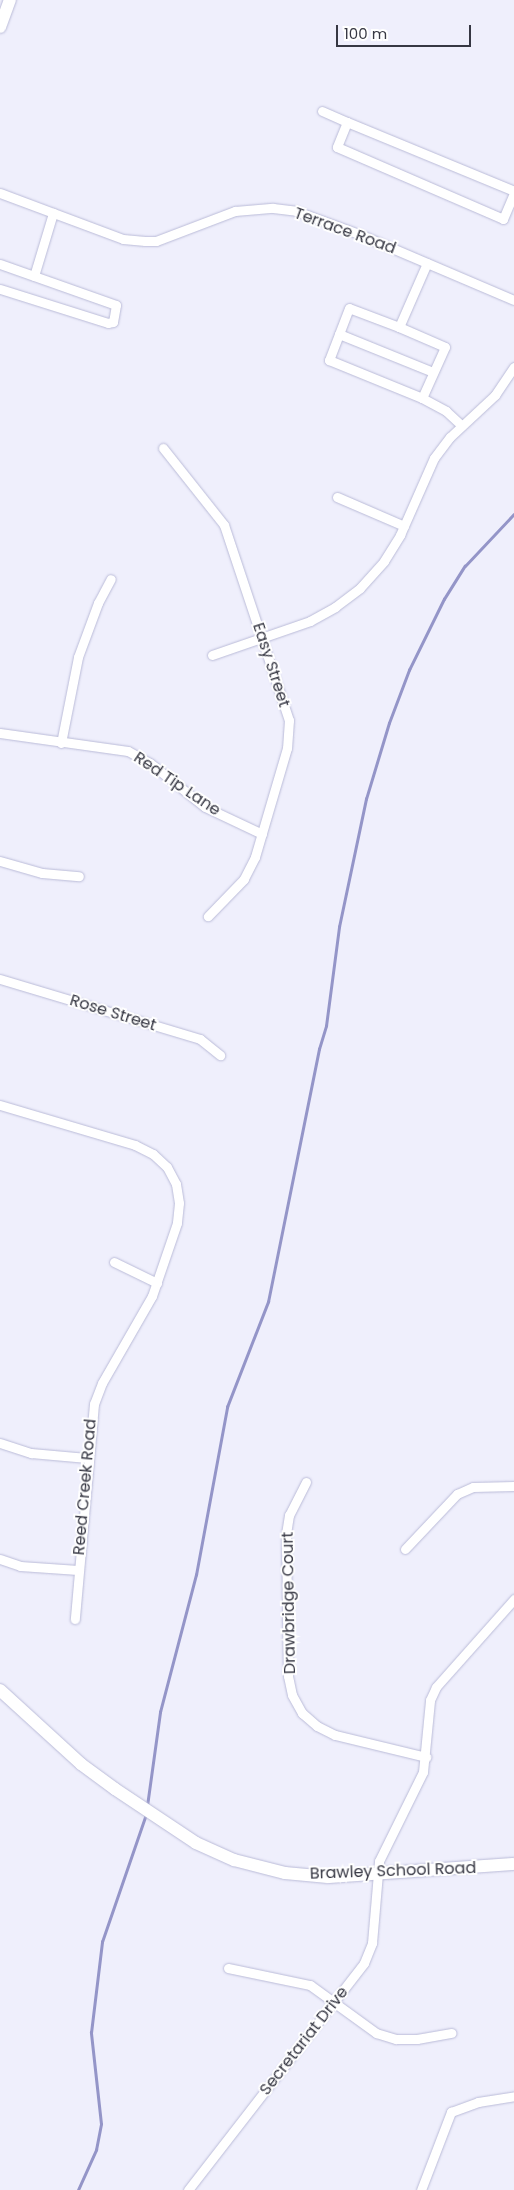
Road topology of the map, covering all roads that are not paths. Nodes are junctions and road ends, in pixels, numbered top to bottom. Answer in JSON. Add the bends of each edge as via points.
{"nodes":[{"id":1,"x":10,"y":0,"type":"edge"},
{"id":2,"x":0,"y":26,"type":"edge"},
{"id":3,"x":322,"y":111,"type":"dead end"},
{"id":4,"x":348,"y":122,"type":"junction"},
{"id":5,"x":514,"y":192,"type":"edge"},
{"id":6,"x":0,"y":193,"type":"edge"},
{"id":7,"x":53,"y":213,"type":"junction"},
{"id":8,"x":427,"y":263,"type":"junction"},
{"id":9,"x":0,"y":264,"type":"edge"},
{"id":10,"x":34,"y":276,"type":"junction"},
{"id":11,"x":0,"y":288,"type":"edge"},
{"id":12,"x":514,"y":300,"type":"edge"},
{"id":13,"x":399,"y":327,"type":"junction"},
{"id":14,"x":338,"y":334,"type":"junction"},
{"id":15,"x":514,"y":367,"type":"edge"},
{"id":16,"x":433,"y":372,"type":"junction"},
{"id":17,"x":422,"y":398,"type":"junction"},
{"id":18,"x":461,"y":425,"type":"junction"},
{"id":19,"x":163,"y":448,"type":"dead end"},
{"id":20,"x":337,"y":496,"type":"dead end"},
{"id":21,"x":404,"y":526,"type":"junction"},
{"id":22,"x":111,"y":579,"type":"dead end"},
{"id":23,"x":263,"y":638,"type":"junction"},
{"id":24,"x":212,"y":655,"type":"dead end"},
{"id":25,"x":0,"y":733,"type":"edge"},
{"id":26,"x":61,"y":743,"type":"junction"},
{"id":27,"x":262,"y":834,"type":"junction"},
{"id":28,"x":0,"y":861,"type":"edge"},
{"id":29,"x":79,"y":876,"type":"dead end"},
{"id":30,"x":208,"y":916,"type":"dead end"},
{"id":31,"x":0,"y":979,"type":"edge"},
{"id":32,"x":220,"y":1055,"type":"dead end"},
{"id":33,"x":0,"y":1105,"type":"edge"},
{"id":34,"x":114,"y":1262,"type":"dead end"},
{"id":35,"x":157,"y":1283,"type":"junction"},
{"id":36,"x":0,"y":1443,"type":"edge"},
{"id":37,"x":87,"y":1458,"type":"junction"},
{"id":38,"x":306,"y":1482,"type":"dead end"},
{"id":39,"x":514,"y":1486,"type":"edge"},
{"id":40,"x":405,"y":1549,"type":"dead end"},
{"id":41,"x":0,"y":1559,"type":"edge"},
{"id":42,"x":78,"y":1570,"type":"junction"},
{"id":43,"x":514,"y":1599,"type":"edge"},
{"id":44,"x":75,"y":1619,"type":"dead end"},
{"id":45,"x":0,"y":1690,"type":"edge"},
{"id":46,"x":426,"y":1757,"type":"junction"},
{"id":47,"x":514,"y":1864,"type":"edge"},
{"id":48,"x":376,"y":1875,"type":"junction"},
{"id":49,"x":228,"y":1968,"type":"dead end"},
{"id":50,"x":334,"y":2003,"type":"junction"},
{"id":51,"x":451,"y":2033,"type":"dead end"},
{"id":52,"x":514,"y":2096,"type":"edge"},
{"id":53,"x":188,"y":2190,"type":"edge"},
{"id":54,"x":421,"y":2190,"type":"edge"}],
"edges":[{"from":1,"to":2,"type":"main road"},
{"from":3,"to":4,"type":"street"},
{"from":4,"to":5,"type":"street"},
{"from":4,"to":5,"type":"street","via":[[337,147],[503,219]]},
{"from":6,"to":7,"type":"street","name":"Terrace Road"},
{"from":7,"to":8,"type":"street","name":"Terrace Road","via":[[123,240],[156,241],[235,211],[273,208],[296,211]]},
{"from":7,"to":10,"type":"street"},
{"from":8,"to":12,"type":"street","name":"Terrace Road"},
{"from":8,"to":13,"type":"street"},
{"from":9,"to":10,"type":"street"},
{"from":10,"to":11,"type":"street","via":[[116,305],[113,322],[108,324]]},
{"from":13,"to":14,"type":"street","via":[[349,308]]},
{"from":13,"to":16,"type":"street","via":[[445,347]]},
{"from":14,"to":16,"type":"street"},
{"from":14,"to":17,"type":"street","via":[[329,360]]},
{"from":15,"to":18,"type":"street","via":[[495,395]]},
{"from":16,"to":17,"type":"street"},
{"from":17,"to":18,"type":"street","via":[[446,411]]},
{"from":18,"to":21,"type":"street","via":[[434,458]]},
{"from":19,"to":23,"type":"street","name":"Easy Street","via":[[224,525]]},
{"from":20,"to":21,"type":"street"},
{"from":21,"to":23,"type":"street","via":[[384,561],[354,593],[310,621]]},
{"from":22,"to":26,"type":"street","via":[[98,603],[76,663]]},
{"from":23,"to":24,"type":"street"},
{"from":23,"to":27,"type":"street","name":"Easy Street","via":[[289,727],[287,748]]},
{"from":25,"to":26,"type":"street","name":"Red Tip Lane"},
{"from":26,"to":27,"type":"street","name":"Red Tip Lane","via":[[115,749],[140,757],[205,807]]},
{"from":27,"to":30,"type":"street","name":"Easy Street","via":[[244,879]]},
{"from":28,"to":29,"type":"street","via":[[42,873]]},
{"from":31,"to":32,"type":"street","name":"Rose Street","via":[[200,1039]]},
{"from":33,"to":35,"type":"street","name":"Reed Creek Road","via":[[135,1145],[153,1154],[167,1167],[176,1184],[179,1203],[177,1223]]},
{"from":34,"to":35,"type":"street"},
{"from":35,"to":37,"type":"street","name":"Reed Creek Road","via":[[102,1383],[94,1404]]},
{"from":36,"to":37,"type":"street","via":[[31,1453]]},
{"from":37,"to":42,"type":"street","name":"Reed Creek Road"},
{"from":38,"to":46,"type":"street","name":"Drawbridge Court","via":[[289,1515],[286,1534],[288,1676],[292,1696],[302,1713],[317,1726],[335,1734]]},
{"from":39,"to":40,"type":"street","via":[[473,1487],[457,1494]]},
{"from":41,"to":42,"type":"street","via":[[20,1566]]},
{"from":42,"to":44,"type":"street","name":"Reed Creek Road"},
{"from":43,"to":46,"type":"street","name":"Secretariat Drive","via":[[436,1687],[428,1714]]},
{"from":45,"to":48,"type":"main road","name":"Brawley School Road","via":[[82,1764],[196,1843],[234,1860],[285,1873],[328,1877]]},
{"from":46,"to":48,"type":"street","name":"Secretariat Drive","via":[[416,1791],[394,1827]]},
{"from":47,"to":48,"type":"main road","name":"Brawley School Road"},
{"from":48,"to":50,"type":"street","name":"Secretariat Drive","via":[[372,1943],[364,1963]]},
{"from":49,"to":50,"type":"street","via":[[301,1982]]},
{"from":50,"to":51,"type":"street","via":[[376,2033],[396,2039]]},
{"from":50,"to":53,"type":"street","name":"Secretariat Drive"},
{"from":52,"to":54,"type":"street","via":[[478,2102],[451,2112]]}]}
